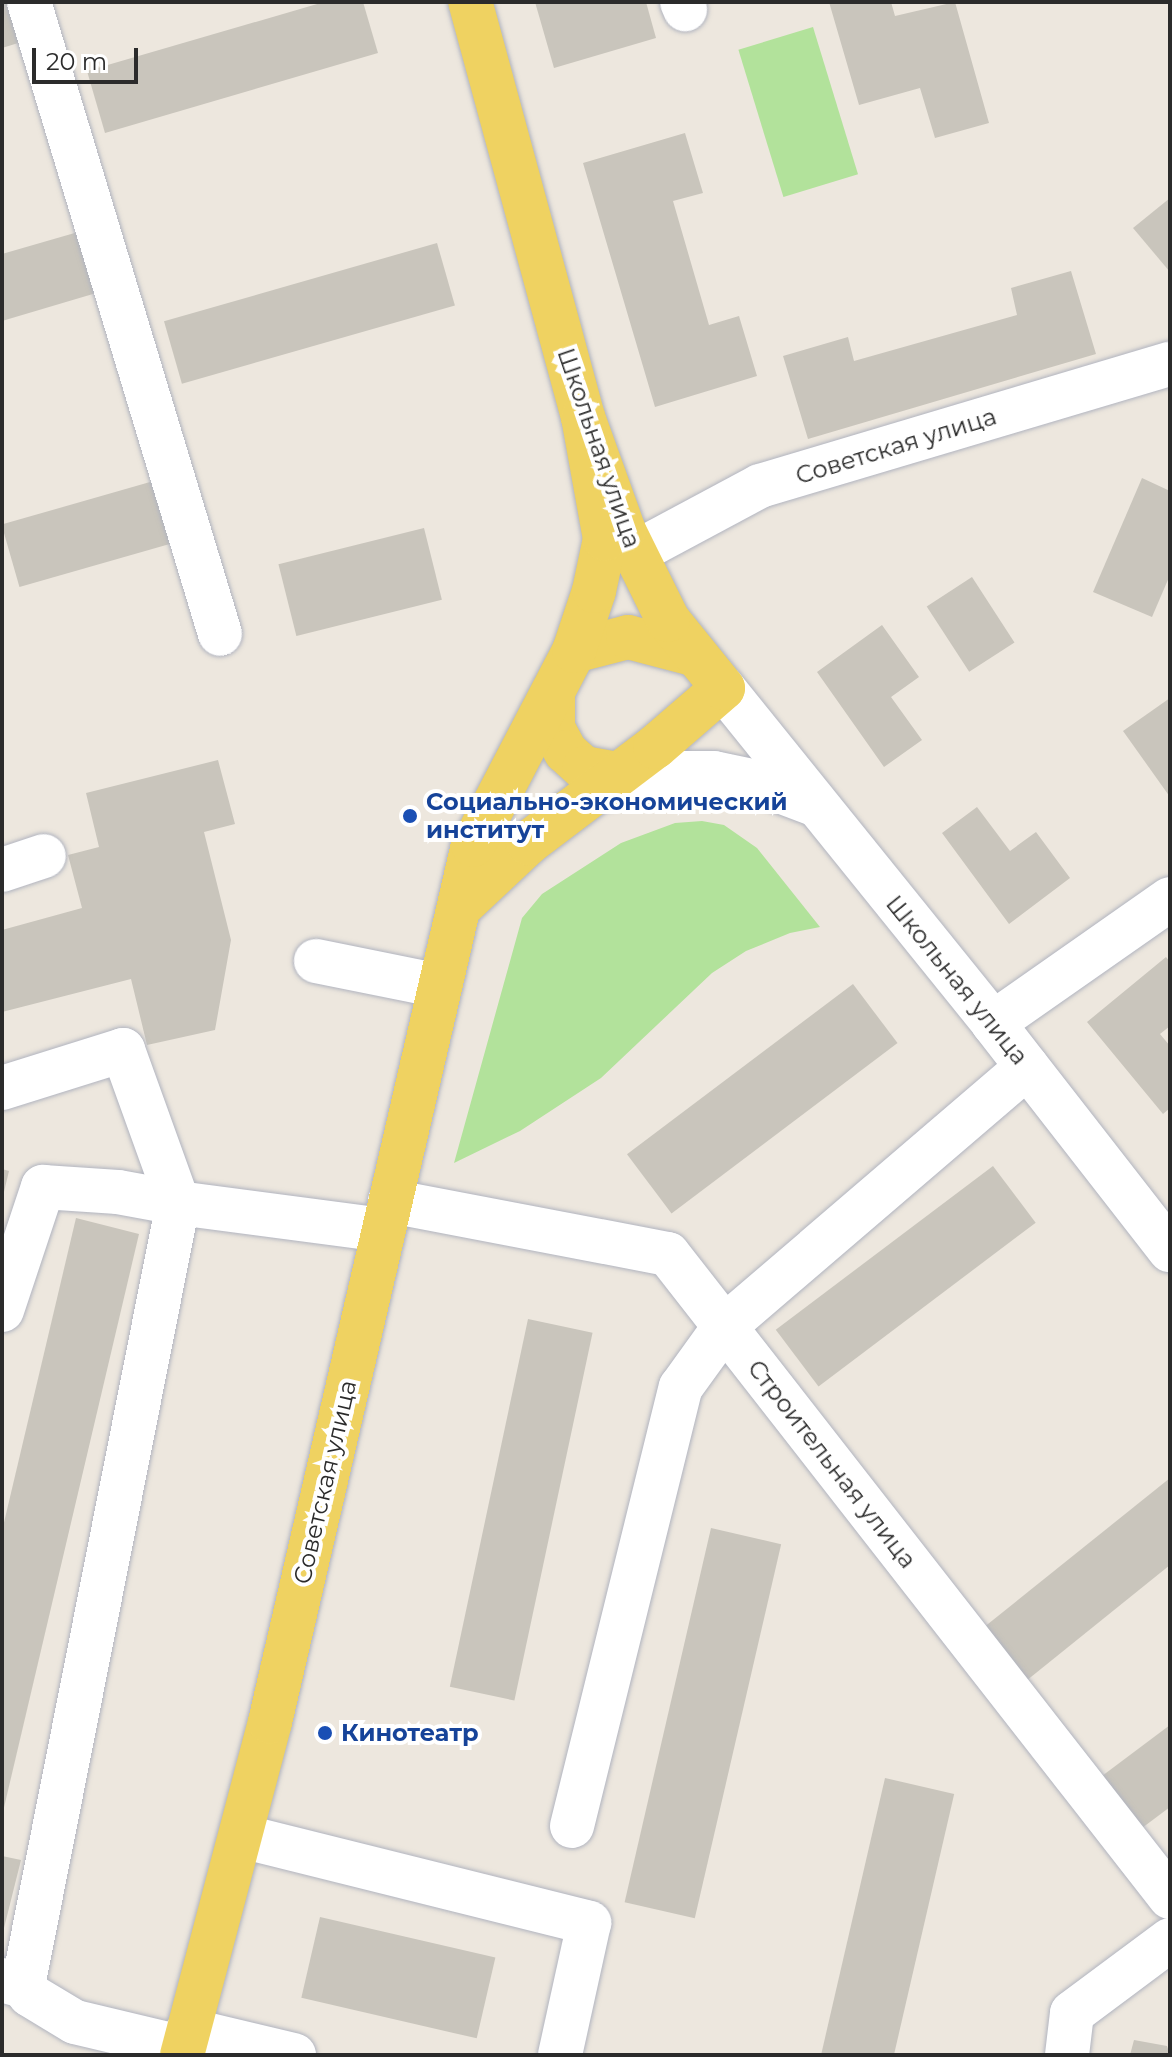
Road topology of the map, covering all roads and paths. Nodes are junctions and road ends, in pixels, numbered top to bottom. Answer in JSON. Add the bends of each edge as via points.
{"nodes":[{"id":1,"x":29,"y":2,"type":"edge"},
{"id":2,"x":470,"y":2,"type":"edge"},
{"id":3,"x":1170,"y":364,"type":"edge"},
{"id":4,"x":583,"y":417,"type":"junction"},
{"id":5,"x":633,"y":554,"type":"junction"},
{"id":6,"x":220,"y":634,"type":"dead end"},
{"id":7,"x":574,"y":651,"type":"junction"},
{"id":8,"x":693,"y":654,"type":"junction"},
{"id":9,"x":723,"y":688,"type":"junction"},
{"id":10,"x":553,"y":692,"type":"junction"},
{"id":11,"x":606,"y":782,"type":"junction"},
{"id":12,"x":817,"y":805,"type":"junction"},
{"id":13,"x":44,"y":856,"type":"dead end"},
{"id":14,"x":2,"y":870,"type":"edge"},
{"id":15,"x":1170,"y":899,"type":"edge"},
{"id":16,"x":461,"y":906,"type":"junction"},
{"id":17,"x":316,"y":961,"type":"dead end"},
{"id":18,"x":440,"y":986,"type":"junction"},
{"id":19,"x":993,"y":1023,"type":"junction"},
{"id":20,"x":1027,"y":1067,"type":"junction"},
{"id":21,"x":2,"y":1088,"type":"edge"},
{"id":22,"x":178,"y":1203,"type":"junction"},
{"id":23,"x":387,"y":1215,"type":"junction"},
{"id":24,"x":1170,"y":1250,"type":"edge"},
{"id":25,"x":2,"y":1310,"type":"edge"},
{"id":26,"x":725,"y":1326,"type":"junction"},
{"id":27,"x":572,"y":1826,"type":"dead end"},
{"id":28,"x":241,"y":1836,"type":"junction"},
{"id":29,"x":1170,"y":1897,"type":"edge"},
{"id":30,"x":1170,"y":1940,"type":"edge"},
{"id":31,"x":12,"y":1983,"type":"edge"},
{"id":32,"x":70,"y":2038,"type":"edge"},
{"id":33,"x":185,"y":2045,"type":"edge"},
{"id":34,"x":294,"y":2055,"type":"edge"},
{"id":35,"x":560,"y":2055,"type":"edge"},
{"id":36,"x":1067,"y":2055,"type":"edge"}],
"edges":[{"from":1,"to":6,"type":"street"},
{"from":2,"to":4,"type":"main road","name":"Школьная улица"},
{"from":3,"to":5,"type":"street","name":"Советская улица","via":[[760,486]]},
{"from":4,"to":5,"type":"main road","name":"Школьная улица"},
{"from":4,"to":7,"type":"main road","name":"Советская улица","via":[[605,539]]},
{"from":5,"to":8,"type":"main road","name":"Школьная улица"},
{"from":7,"to":8,"type":"main road","via":[[628,637]]},
{"from":7,"to":10,"type":"main road","name":"Советская улица"},
{"from":8,"to":9,"type":"main road","name":"Школьная улица"},
{"from":9,"to":11,"type":"main road"},
{"from":9,"to":12,"type":"street","name":"Школьная улица"},
{"from":10,"to":11,"type":"main road","via":[[553,728],[566,752]]},
{"from":10,"to":16,"type":"main road","name":"Советская улица","via":[[473,845]]},
{"from":11,"to":12,"type":"street","via":[[714,773]]},
{"from":11,"to":16,"type":"main road","via":[[528,843]]},
{"from":12,"to":19,"type":"street","name":"Школьная улица"},
{"from":13,"to":14,"type":"street"},
{"from":15,"to":19,"type":"street"},
{"from":16,"to":18,"type":"main road","name":"Советская улица"},
{"from":17,"to":18,"type":"street"},
{"from":18,"to":23,"type":"main road","name":"Советская улица"},
{"from":19,"to":20,"type":"street","name":"Школьная улица"},
{"from":20,"to":24,"type":"street","name":"Школьная улица"},
{"from":20,"to":26,"type":"street"},
{"from":21,"to":22,"type":"street","via":[[123,1050]]},
{"from":22,"to":23,"type":"street","name":"Строительная улица"},
{"from":22,"to":25,"type":"street","name":"Строительная улица","via":[[43,1187]]},
{"from":22,"to":31,"type":"street"},
{"from":23,"to":26,"type":"street","name":"Строительная улица","via":[[668,1254]]},
{"from":23,"to":28,"type":"main road","name":"Советская улица"},
{"from":26,"to":27,"type":"street","via":[[681,1387]]},
{"from":26,"to":29,"type":"street","name":"Строительная улица"},
{"from":28,"to":33,"type":"main road","name":"Советская улица"},
{"from":28,"to":35,"type":"street","via":[[589,1923]]},
{"from":30,"to":36,"type":"street","via":[[1072,2013]]},
{"from":31,"to":32,"type":"street"},
{"from":32,"to":33,"type":"street"},
{"from":33,"to":34,"type":"street"}]}
